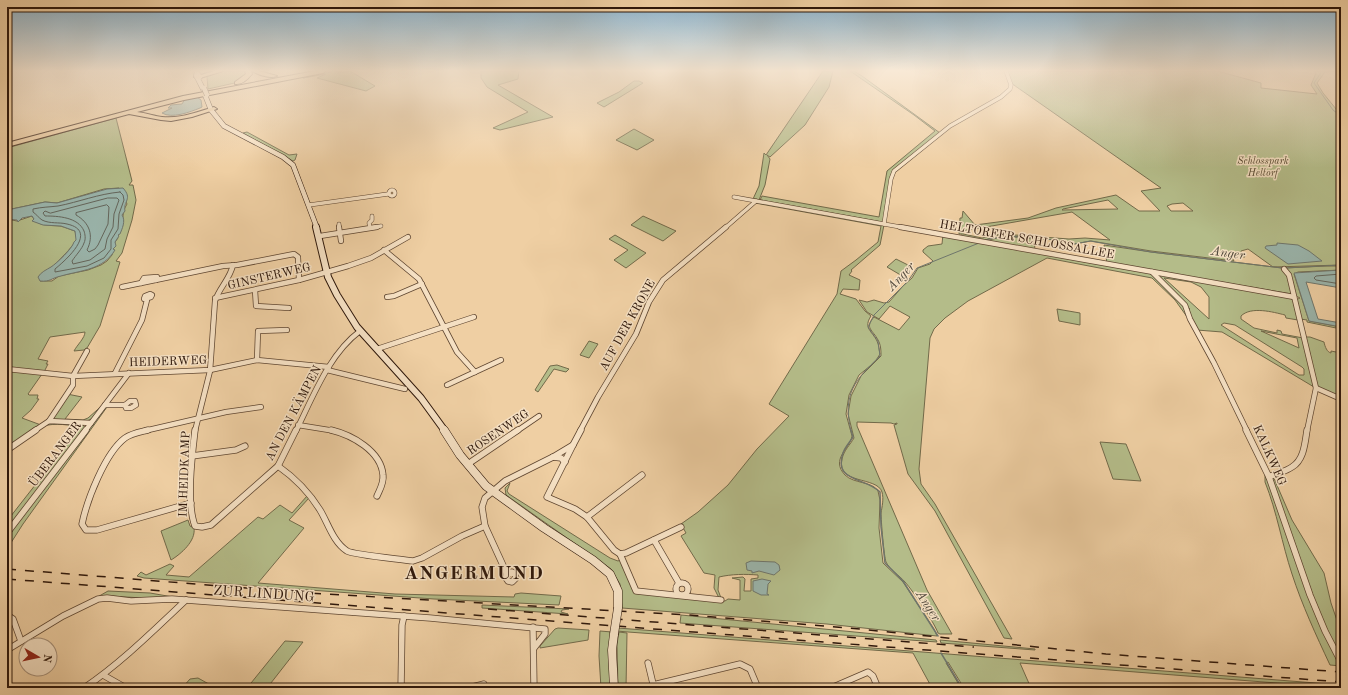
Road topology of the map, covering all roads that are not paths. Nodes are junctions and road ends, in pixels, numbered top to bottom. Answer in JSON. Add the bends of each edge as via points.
{"nodes":[{"id":1,"x":150,"y":103,"type":"edge"},
{"id":2,"x":162,"y":103,"type":"edge"},
{"id":3,"x":168,"y":103,"type":"edge"},
{"id":4,"x":210,"y":103,"type":"edge"},
{"id":5,"x":990,"y":103,"type":"edge"},
{"id":6,"x":212,"y":108,"type":"junction"},
{"id":7,"x":113,"y":116,"type":"junction"},
{"id":8,"x":7,"y":144,"type":"edge"},
{"id":9,"x":388,"y":194,"type":"dead end"},
{"id":10,"x":734,"y":197,"type":"dead end"},
{"id":11,"x":756,"y":201,"type":"junction"},
{"id":12,"x":309,"y":205,"type":"junction"},
{"id":13,"x":372,"y":216,"type":"dead end"},
{"id":14,"x":339,"y":224,"type":"dead end"},
{"id":15,"x":884,"y":224,"type":"junction"},
{"id":16,"x":381,"y":226,"type":"dead end"},
{"id":17,"x":370,"y":228,"type":"junction"},
{"id":18,"x":340,"y":232,"type":"junction"},
{"id":19,"x":320,"y":236,"type":"junction"},
{"id":20,"x":408,"y":237,"type":"dead end"},
{"id":21,"x":341,"y":241,"type":"dead end"},
{"id":22,"x":384,"y":250,"type":"junction"},
{"id":23,"x":233,"y":265,"type":"junction"},
{"id":24,"x":1284,"y":269,"type":"dead end"},
{"id":25,"x":326,"y":272,"type":"junction"},
{"id":26,"x":1152,"y":272,"type":"junction"},
{"id":27,"x":299,"y":280,"type":"junction"},
{"id":28,"x":422,"y":284,"type":"junction"},
{"id":29,"x":122,"y":286,"type":"dead end"},
{"id":30,"x":255,"y":290,"type":"junction"},
{"id":31,"x":387,"y":297,"type":"dead end"},
{"id":32,"x":1294,"y":297,"type":"junction"},
{"id":33,"x":215,"y":298,"type":"junction"},
{"id":34,"x":147,"y":300,"type":"dead end"},
{"id":35,"x":289,"y":308,"type":"dead end"},
{"id":36,"x":474,"y":318,"type":"dead end"},
{"id":37,"x":444,"y":328,"type":"junction"},
{"id":38,"x":287,"y":330,"type":"dead end"},
{"id":39,"x":360,"y":331,"type":"junction"},
{"id":40,"x":377,"y":349,"type":"junction"},
{"id":41,"x":86,"y":351,"type":"dead end"},
{"id":42,"x":257,"y":360,"type":"junction"},
{"id":43,"x":501,"y":360,"type":"dead end"},
{"id":44,"x":7,"y":369,"type":"edge"},
{"id":45,"x":328,"y":369,"type":"junction"},
{"id":46,"x":210,"y":370,"type":"junction"},
{"id":47,"x":475,"y":372,"type":"junction"},
{"id":48,"x":115,"y":373,"type":"junction"},
{"id":49,"x":129,"y":373,"type":"junction"},
{"id":50,"x":73,"y":376,"type":"junction"},
{"id":51,"x":447,"y":385,"type":"dead end"},
{"id":52,"x":1316,"y":388,"type":"junction"},
{"id":53,"x":405,"y":389,"type":"dead end"},
{"id":54,"x":1341,"y":399,"type":"edge"},
{"id":55,"x":105,"y":405,"type":"junction"},
{"id":56,"x":125,"y":405,"type":"dead end"},
{"id":57,"x":261,"y":407,"type":"dead end"},
{"id":58,"x":539,"y":416,"type":"dead end"},
{"id":59,"x":197,"y":418,"type":"junction"},
{"id":60,"x":49,"y":421,"type":"junction"},
{"id":61,"x":91,"y":424,"type":"junction"},
{"id":62,"x":298,"y":425,"type":"junction"},
{"id":63,"x":573,"y":445,"type":"junction"},
{"id":64,"x":244,"y":446,"type":"dead end"},
{"id":65,"x":7,"y":450,"type":"edge"},
{"id":66,"x":192,"y":456,"type":"junction"},
{"id":67,"x":553,"y":457,"type":"junction"},
{"id":68,"x":565,"y":462,"type":"junction"},
{"id":69,"x":468,"y":464,"type":"junction"},
{"id":70,"x":278,"y":466,"type":"junction"},
{"id":71,"x":642,"y":475,"type":"dead end"},
{"id":72,"x":1269,"y":477,"type":"junction"},
{"id":73,"x":492,"y":491,"type":"junction"},
{"id":74,"x":377,"y":496,"type":"dead end"},
{"id":75,"x":191,"y":503,"type":"junction"},
{"id":76,"x":587,"y":517,"type":"junction"},
{"id":77,"x":485,"y":526,"type":"junction"},
{"id":78,"x":199,"y":527,"type":"joint"},
{"id":79,"x":681,"y":527,"type":"dead end"},
{"id":80,"x":7,"y":534,"type":"edge"},
{"id":81,"x":654,"y":540,"type":"junction"},
{"id":82,"x":620,"y":554,"type":"junction"},
{"id":83,"x":507,"y":574,"type":"dead end"},
{"id":84,"x":679,"y":584,"type":"junction"},
{"id":85,"x":681,"y":595,"type":"junction"},
{"id":86,"x":186,"y":600,"type":"junction"},
{"id":87,"x":721,"y":600,"type":"dead end"},
{"id":88,"x":7,"y":616,"type":"edge"},
{"id":89,"x":404,"y":616,"type":"junction"},
{"id":90,"x":533,"y":627,"type":"junction"},
{"id":91,"x":20,"y":637,"type":"edge"},
{"id":92,"x":28,"y":637,"type":"edge"},
{"id":93,"x":18,"y":643,"type":"edge"},
{"id":94,"x":534,"y":648,"type":"junction"},
{"id":95,"x":7,"y":650,"type":"edge"},
{"id":96,"x":1341,"y":662,"type":"edge"},
{"id":97,"x":648,"y":663,"type":"dead end"},
{"id":98,"x":103,"y":675,"type":"junction"},
{"id":99,"x":484,"y":684,"type":"dead end"},
{"id":100,"x":654,"y":687,"type":"edge"},
{"id":101,"x":84,"y":688,"type":"edge"},
{"id":102,"x":126,"y":688,"type":"edge"},
{"id":103,"x":401,"y":688,"type":"edge"},
{"id":104,"x":468,"y":688,"type":"edge"},
{"id":105,"x":534,"y":688,"type":"edge"},
{"id":106,"x":614,"y":688,"type":"edge"},
{"id":107,"x":758,"y":688,"type":"edge"},
{"id":108,"x":831,"y":688,"type":"edge"},
{"id":109,"x":878,"y":688,"type":"edge"}],
"edges":[{"from":1,"to":8,"type":"highway"},
{"from":2,"to":7,"type":"highway"},
{"from":3,"to":6,"type":"highway","via":[[159,110],[160,114],[167,117]]},
{"from":4,"to":6,"type":"main road","bridge":true},
{"from":5,"to":15,"type":"street","via":[[950,126],[894,171]]},
{"from":6,"to":7,"type":"highway","via":[[169,119],[137,113]]},
{"from":6,"to":12,"type":"main road","via":[[222,123],[233,131],[292,163]]},
{"from":7,"to":8,"type":"highway"},
{"from":9,"to":12,"type":"street"},
{"from":10,"to":11,"type":"street","name":"HELTORFER SCHLOSSALLEE"},
{"from":11,"to":15,"type":"street","name":"HELTORFER SCHLOSSALLEE"},
{"from":11,"to":63,"type":"street","name":"AUF DER KRONE","via":[[663,280],[649,302],[636,334]]},
{"from":12,"to":19,"type":"main road"},
{"from":13,"to":17,"type":"street"},
{"from":14,"to":18,"type":"street"},
{"from":15,"to":26,"type":"street","name":"HELTORFER SCHLOSSALLEE"},
{"from":16,"to":17,"type":"street"},
{"from":17,"to":18,"type":"street"},
{"from":18,"to":19,"type":"street"},
{"from":18,"to":21,"type":"street"},
{"from":19,"to":25,"type":"main road"},
{"from":20,"to":22,"type":"street","name":"GINSTERWEG"},
{"from":22,"to":25,"type":"street","name":"GINSTERWEG","via":[[359,262]]},
{"from":22,"to":28,"type":"street"},
{"from":23,"to":27,"type":"street","via":[[294,254],[298,256]]},
{"from":23,"to":29,"type":"street","via":[[156,280],[155,276],[144,278],[142,283]]},
{"from":23,"to":33,"type":"street","via":[[230,277]]},
{"from":24,"to":32,"type":"street","via":[[1289,275]]},
{"from":25,"to":27,"type":"street","name":"GINSTERWEG"},
{"from":25,"to":39,"type":"main road"},
{"from":26,"to":32,"type":"street","name":"HELTORFER SCHLOSSALLEE"},
{"from":26,"to":72,"type":"street","name":"KALKWEG","via":[[1186,307]]},
{"from":27,"to":30,"type":"street","name":"GINSTERWEG"},
{"from":28,"to":31,"type":"street"},
{"from":28,"to":37,"type":"street"},
{"from":30,"to":33,"type":"street","name":"GINSTERWEG"},
{"from":30,"to":35,"type":"street","via":[[256,306]]},
{"from":32,"to":52,"type":"street"},
{"from":33,"to":46,"type":"street","name":"GINSTERWEG"},
{"from":34,"to":48,"type":"street","via":[[142,320]]},
{"from":36,"to":37,"type":"street"},
{"from":37,"to":40,"type":"street"},
{"from":37,"to":47,"type":"street","via":[[457,352]]},
{"from":38,"to":42,"type":"street","via":[[258,331]]},
{"from":39,"to":40,"type":"main road"},
{"from":39,"to":45,"type":"street","name":"AN DEN KÄMPEN","via":[[349,339]]},
{"from":40,"to":69,"type":"main road","via":[[428,406]]},
{"from":41,"to":50,"type":"street"},
{"from":42,"to":45,"type":"street","name":"HEIDERWEG","via":[[299,362]]},
{"from":42,"to":46,"type":"street","name":"HEIDERWEG"},
{"from":43,"to":47,"type":"street"},
{"from":44,"to":50,"type":"street","name":"HEIDERWEG"},
{"from":45,"to":53,"type":"street","name":"HEIDERWEG"},
{"from":45,"to":62,"type":"street","name":"AN DEN KÄMPEN"},
{"from":46,"to":49,"type":"street","name":"HEIDERWEG"},
{"from":46,"to":59,"type":"street","name":"IM HEIDKAMP"},
{"from":47,"to":51,"type":"street"},
{"from":48,"to":49,"type":"street","name":"HEIDERWEG"},
{"from":48,"to":50,"type":"street","name":"HEIDERWEG"},
{"from":49,"to":55,"type":"street","name":"ÜBERANGER"},
{"from":50,"to":60,"type":"street","via":[[74,384]]},
{"from":52,"to":54,"type":"street"},
{"from":52,"to":72,"type":"street","via":[[1299,463]]},
{"from":55,"to":56,"type":"street"},
{"from":55,"to":61,"type":"street","name":"ÜBERANGER"},
{"from":57,"to":59,"type":"street"},
{"from":58,"to":69,"type":"street","name":"ROSENWEG"},
{"from":59,"to":66,"type":"street","name":"IM HEIDKAMP"},
{"from":59,"to":75,"type":"street","via":[[123,438],[97,480],[82,524],[86,530],[97,530]]},
{"from":60,"to":61,"type":"street"},
{"from":60,"to":65,"type":"street"},
{"from":61,"to":80,"type":"street","name":"ÜBERANGER"},
{"from":62,"to":70,"type":"street","name":"AN DEN KÄMPEN"},
{"from":62,"to":74,"type":"street","via":[[339,432],[351,437],[370,451],[384,470],[383,486]]},
{"from":63,"to":67,"type":"street"},
{"from":63,"to":68,"type":"street","name":"AUF DER KRONE"},
{"from":64,"to":66,"type":"street","via":[[236,450]]},
{"from":66,"to":75,"type":"street","name":"IM HEIDKAMP"},
{"from":67,"to":68,"type":"street","via":[[561,458]]},
{"from":67,"to":73,"type":"street","via":[[505,481]]},
{"from":68,"to":76,"type":"street","name":"AUF DER KRONE","via":[[547,497]]},
{"from":69,"to":73,"type":"main road"},
{"from":70,"to":77,"type":"street","via":[[302,485],[348,552],[413,561]]},
{"from":70,"to":78,"type":"street","name":"AN DEN KÄMPEN","via":[[214,522]]},
{"from":71,"to":76,"type":"street"},
{"from":72,"to":96,"type":"street","name":"KALKWEG","via":[[1310,595]]},
{"from":73,"to":77,"type":"street","via":[[482,504]]},
{"from":73,"to":106,"type":"main road","bridge":true,"via":[[605,569],[612,578],[616,586],[618,608],[612,650]]},
{"from":75,"to":78,"type":"street","name":"IM HEIDKAMP","via":[[193,524]]},
{"from":76,"to":82,"type":"street"},
{"from":77,"to":83,"type":"street"},
{"from":79,"to":81,"type":"street"},
{"from":81,"to":82,"type":"street"},
{"from":81,"to":84,"type":"street"},
{"from":82,"to":85,"type":"street","via":[[636,591]]},
{"from":84,"to":85,"type":"street","via":[[676,590]]},
{"from":84,"to":85,"type":"street","via":[[685,584],[688,588],[686,593]]},
{"from":85,"to":87,"type":"street"},
{"from":86,"to":89,"type":"street","name":"ZUR LINDUNG"},
{"from":86,"to":92,"type":"street","name":"ZUR LINDUNG","via":[[98,599]]},
{"from":86,"to":98,"type":"street"},
{"from":88,"to":91,"type":"street","via":[[13,619]]},
{"from":89,"to":90,"type":"street","name":"ZUR LINDUNG"},
{"from":89,"to":103,"type":"street"},
{"from":90,"to":94,"type":"street"},
{"from":90,"to":94,"type":"street","via":[[546,630]]},
{"from":93,"to":95,"type":"street","name":"ZUR LINDUNG"},
{"from":94,"to":105,"type":"street"},
{"from":97,"to":100,"type":"street"},
{"from":98,"to":101,"type":"street"},
{"from":98,"to":102,"type":"street"},
{"from":99,"to":104,"type":"street"},
{"from":100,"to":107,"type":"street","via":[[740,664],[750,668]]},
{"from":108,"to":109,"type":"street","via":[[868,672],[873,676]]}]}
